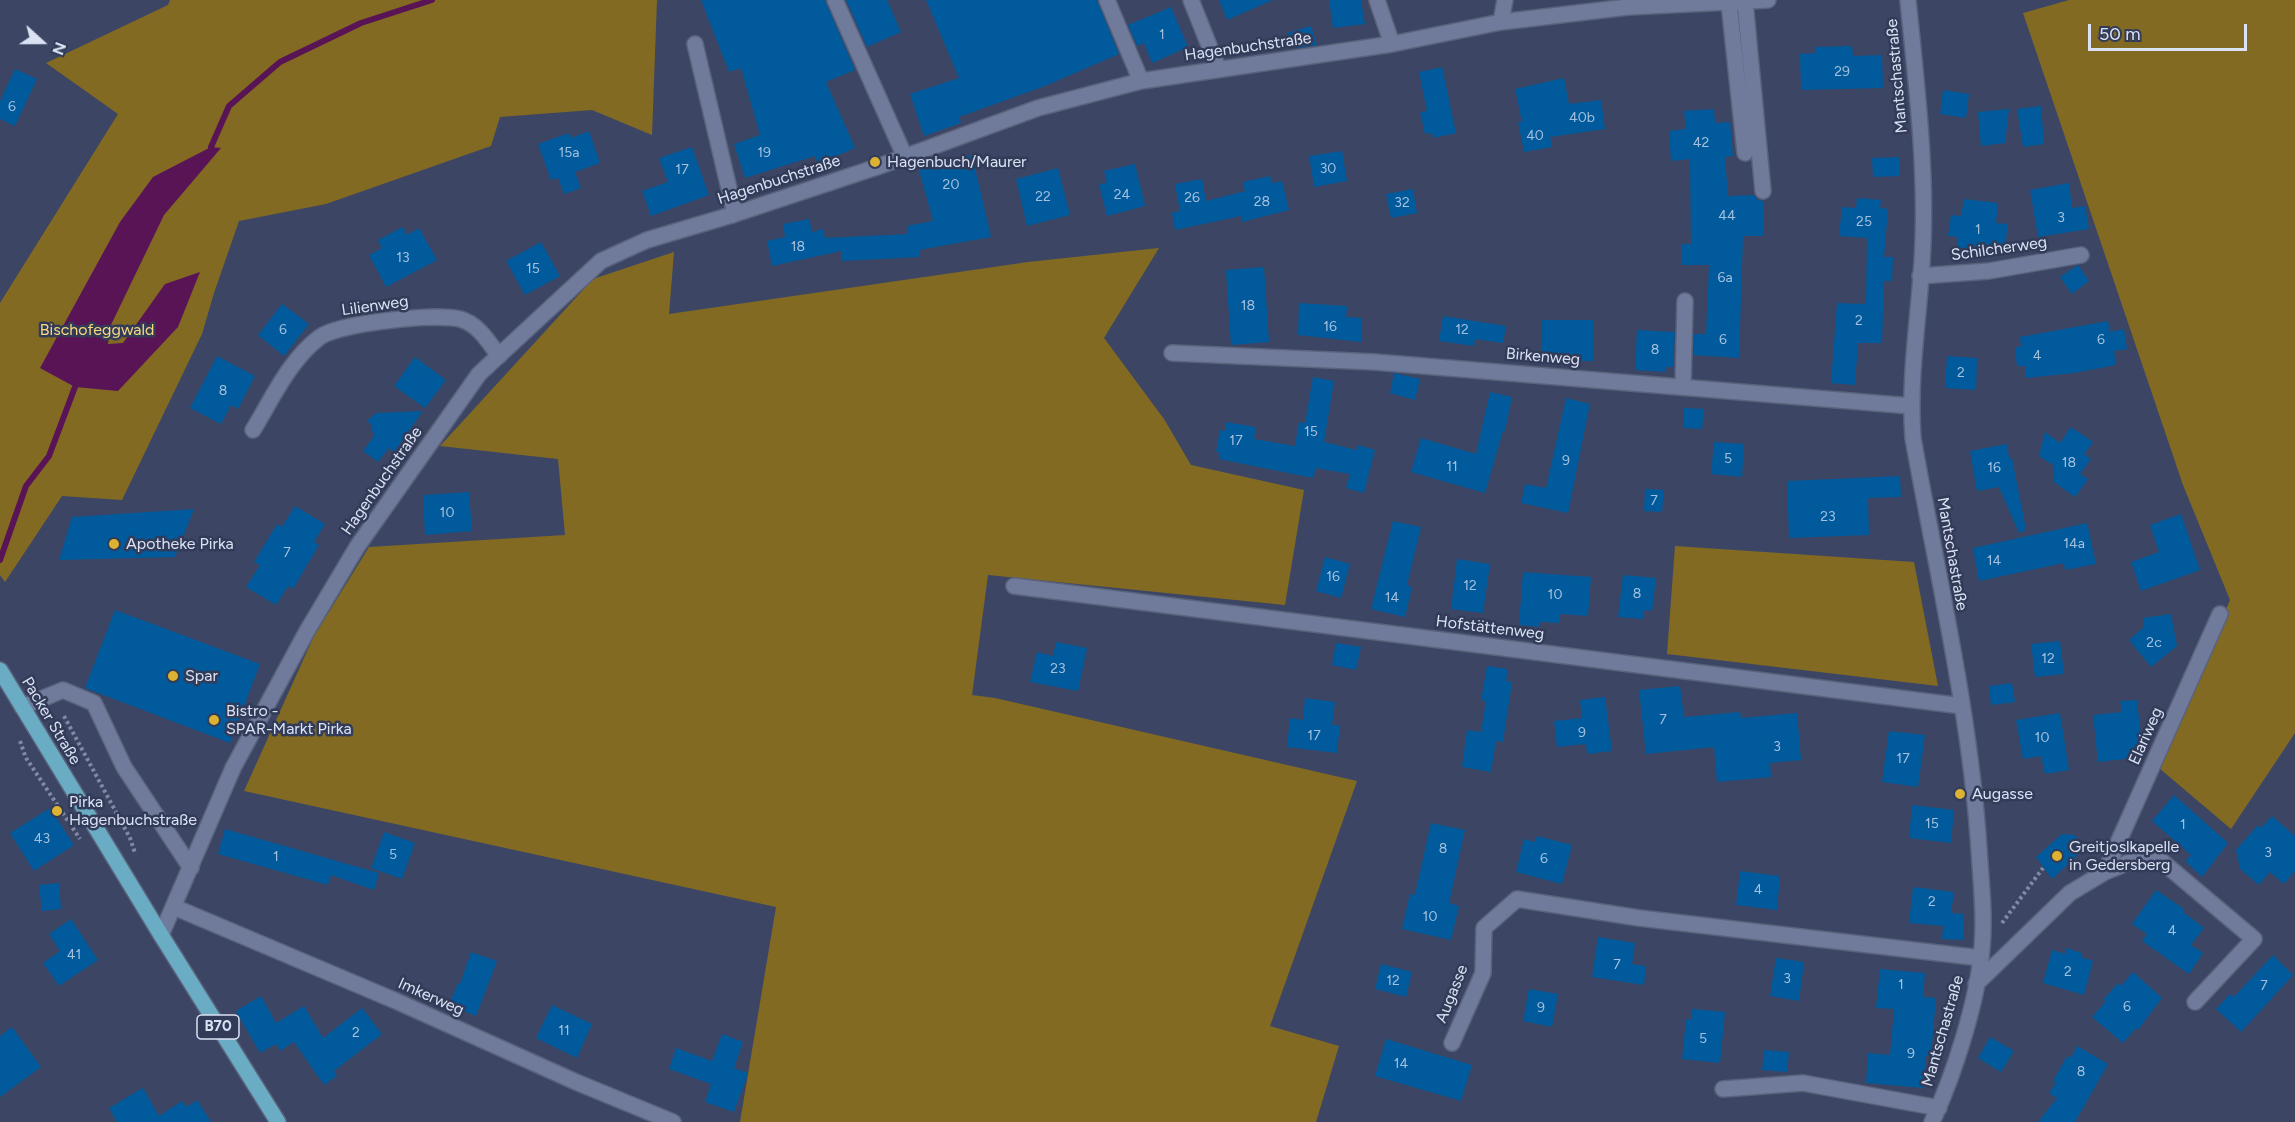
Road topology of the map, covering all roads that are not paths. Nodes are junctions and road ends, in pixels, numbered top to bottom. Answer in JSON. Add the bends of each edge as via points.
{"nodes":[{"id":1,"x":835,"y":0,"type":"edge"},
{"id":2,"x":1107,"y":0,"type":"edge"},
{"id":3,"x":1191,"y":0,"type":"edge"},
{"id":4,"x":1377,"y":0,"type":"edge"},
{"id":5,"x":1504,"y":0,"type":"edge"},
{"id":6,"x":1768,"y":0,"type":"edge"},
{"id":7,"x":1908,"y":0,"type":"edge"},
{"id":8,"x":1745,"y":2,"type":"junction"},
{"id":9,"x":1729,"y":3,"type":"junction"},
{"id":10,"x":1628,"y":4,"type":"edge"},
{"id":11,"x":1501,"y":22,"type":"junction"},
{"id":12,"x":695,"y":44,"type":"dead end"},
{"id":13,"x":1392,"y":44,"type":"junction"},
{"id":14,"x":1218,"y":68,"type":"junction"},
{"id":15,"x":1141,"y":81,"type":"junction"},
{"id":16,"x":1745,"y":153,"type":"dead end"},
{"id":17,"x":905,"y":157,"type":"junction"},
{"id":18,"x":1763,"y":191,"type":"dead end"},
{"id":19,"x":735,"y":214,"type":"junction"},
{"id":20,"x":2081,"y":255,"type":"dead end"},
{"id":21,"x":1920,"y":276,"type":"junction"},
{"id":22,"x":1685,"y":301,"type":"dead end"},
{"id":23,"x":1172,"y":353,"type":"dead end"},
{"id":24,"x":499,"y":356,"type":"junction"},
{"id":25,"x":1683,"y":386,"type":"junction"},
{"id":26,"x":1911,"y":406,"type":"junction"},
{"id":27,"x":253,"y":429,"type":"dead end"},
{"id":28,"x":1014,"y":586,"type":"dead end"},
{"id":29,"x":2220,"y":614,"type":"dead end"},
{"id":30,"x":0,"y":670,"type":"edge"},
{"id":31,"x":1962,"y":705,"type":"junction"},
{"id":32,"x":22,"y":707,"type":"junction"},
{"id":33,"x":191,"y":868,"type":"junction"},
{"id":34,"x":2105,"y":872,"type":"junction"},
{"id":35,"x":174,"y":907,"type":"junction"},
{"id":36,"x":161,"y":935,"type":"junction"},
{"id":37,"x":1982,"y":954,"type":"junction"},
{"id":38,"x":1976,"y":984,"type":"junction"},
{"id":39,"x":2195,"y":1002,"type":"dead end"},
{"id":40,"x":1452,"y":1043,"type":"dead end"},
{"id":41,"x":1723,"y":1089,"type":"dead end"},
{"id":42,"x":1939,"y":1108,"type":"junction"},
{"id":43,"x":274,"y":1121,"type":"edge"},
{"id":44,"x":673,"y":1122,"type":"edge"},
{"id":45,"x":1932,"y":1122,"type":"edge"}],
"edges":[{"from":1,"to":17,"type":"street"},
{"from":2,"to":15,"type":"street"},
{"from":3,"to":14,"type":"street"},
{"from":4,"to":13,"type":"street"},
{"from":5,"to":11,"type":"street"},
{"from":6,"to":8,"type":"street","name":"Hagenbuchstraße"},
{"from":7,"to":21,"type":"street","name":"Mantschastraße","via":[[1923,176]]},
{"from":8,"to":9,"type":"street","name":"Hagenbuchstraße"},
{"from":8,"to":18,"type":"street"},
{"from":9,"to":10,"type":"street","name":"Hagenbuchstraße"},
{"from":9,"to":16,"type":"street"},
{"from":10,"to":11,"type":"street","name":"Hagenbuchstraße"},
{"from":11,"to":13,"type":"street","name":"Hagenbuchstraße"},
{"from":12,"to":19,"type":"street"},
{"from":13,"to":14,"type":"street","name":"Hagenbuchstraße"},
{"from":14,"to":15,"type":"street","name":"Hagenbuchstraße"},
{"from":15,"to":17,"type":"street","name":"Hagenbuchstraße","via":[[1038,108]]},
{"from":17,"to":19,"type":"street","name":"Hagenbuchstraße"},
{"from":19,"to":24,"type":"street","name":"Hagenbuchstraße","via":[[647,240],[601,261]]},
{"from":20,"to":21,"type":"street","name":"Schilcherweg","via":[[1989,271]]},
{"from":21,"to":26,"type":"street","name":"Mantschastraße"},
{"from":22,"to":25,"type":"street"},
{"from":23,"to":25,"type":"street","name":"Birkenweg","via":[[1375,362]]},
{"from":24,"to":27,"type":"street","name":"Lilienweg","via":[[478,329],[460,319],[425,317],[334,330],[310,346],[290,370]]},
{"from":24,"to":33,"type":"street","name":"Hagenbuchstraße","via":[[479,374],[357,547],[233,768]]},
{"from":25,"to":26,"type":"street","name":"Birkenweg"},
{"from":26,"to":31,"type":"street","name":"Mantschastraße","via":[[1913,438]]},
{"from":28,"to":31,"type":"street","name":"Hofstättenweg"},
{"from":29,"to":34,"type":"street","name":"Elariweg"},
{"from":30,"to":32,"type":"main road","name":"Packer Straße","number":"B70"},
{"from":31,"to":37,"type":"street","name":"Mantschastraße","via":[[1975,793],[1984,924]]},
{"from":32,"to":33,"type":"street","via":[[63,690],[94,703],[124,767]]},
{"from":32,"to":36,"type":"main road","name":"Packer Straße","number":"B70"},
{"from":33,"to":35,"type":"street","name":"Hagenbuchstraße"},
{"from":34,"to":38,"type":"street","via":[[2070,894]]},
{"from":34,"to":39,"type":"street","via":[[2152,854],[2254,939]]},
{"from":35,"to":36,"type":"street","name":"Hagenbuchstraße"},
{"from":35,"to":44,"type":"street","name":"Imkerweg"},
{"from":36,"to":43,"type":"main road","number":"B70"},
{"from":37,"to":38,"type":"street","name":"Mantschastraße"},
{"from":37,"to":40,"type":"street","name":"Augasse","via":[[1639,918],[1517,899],[1484,928],[1483,973]]},
{"from":38,"to":42,"type":"street","name":"Mantschastraße"},
{"from":41,"to":42,"type":"street","name":"Mantschastraße","via":[[1803,1083]]},
{"from":42,"to":45,"type":"street","name":"Mantschastraße"}]}
